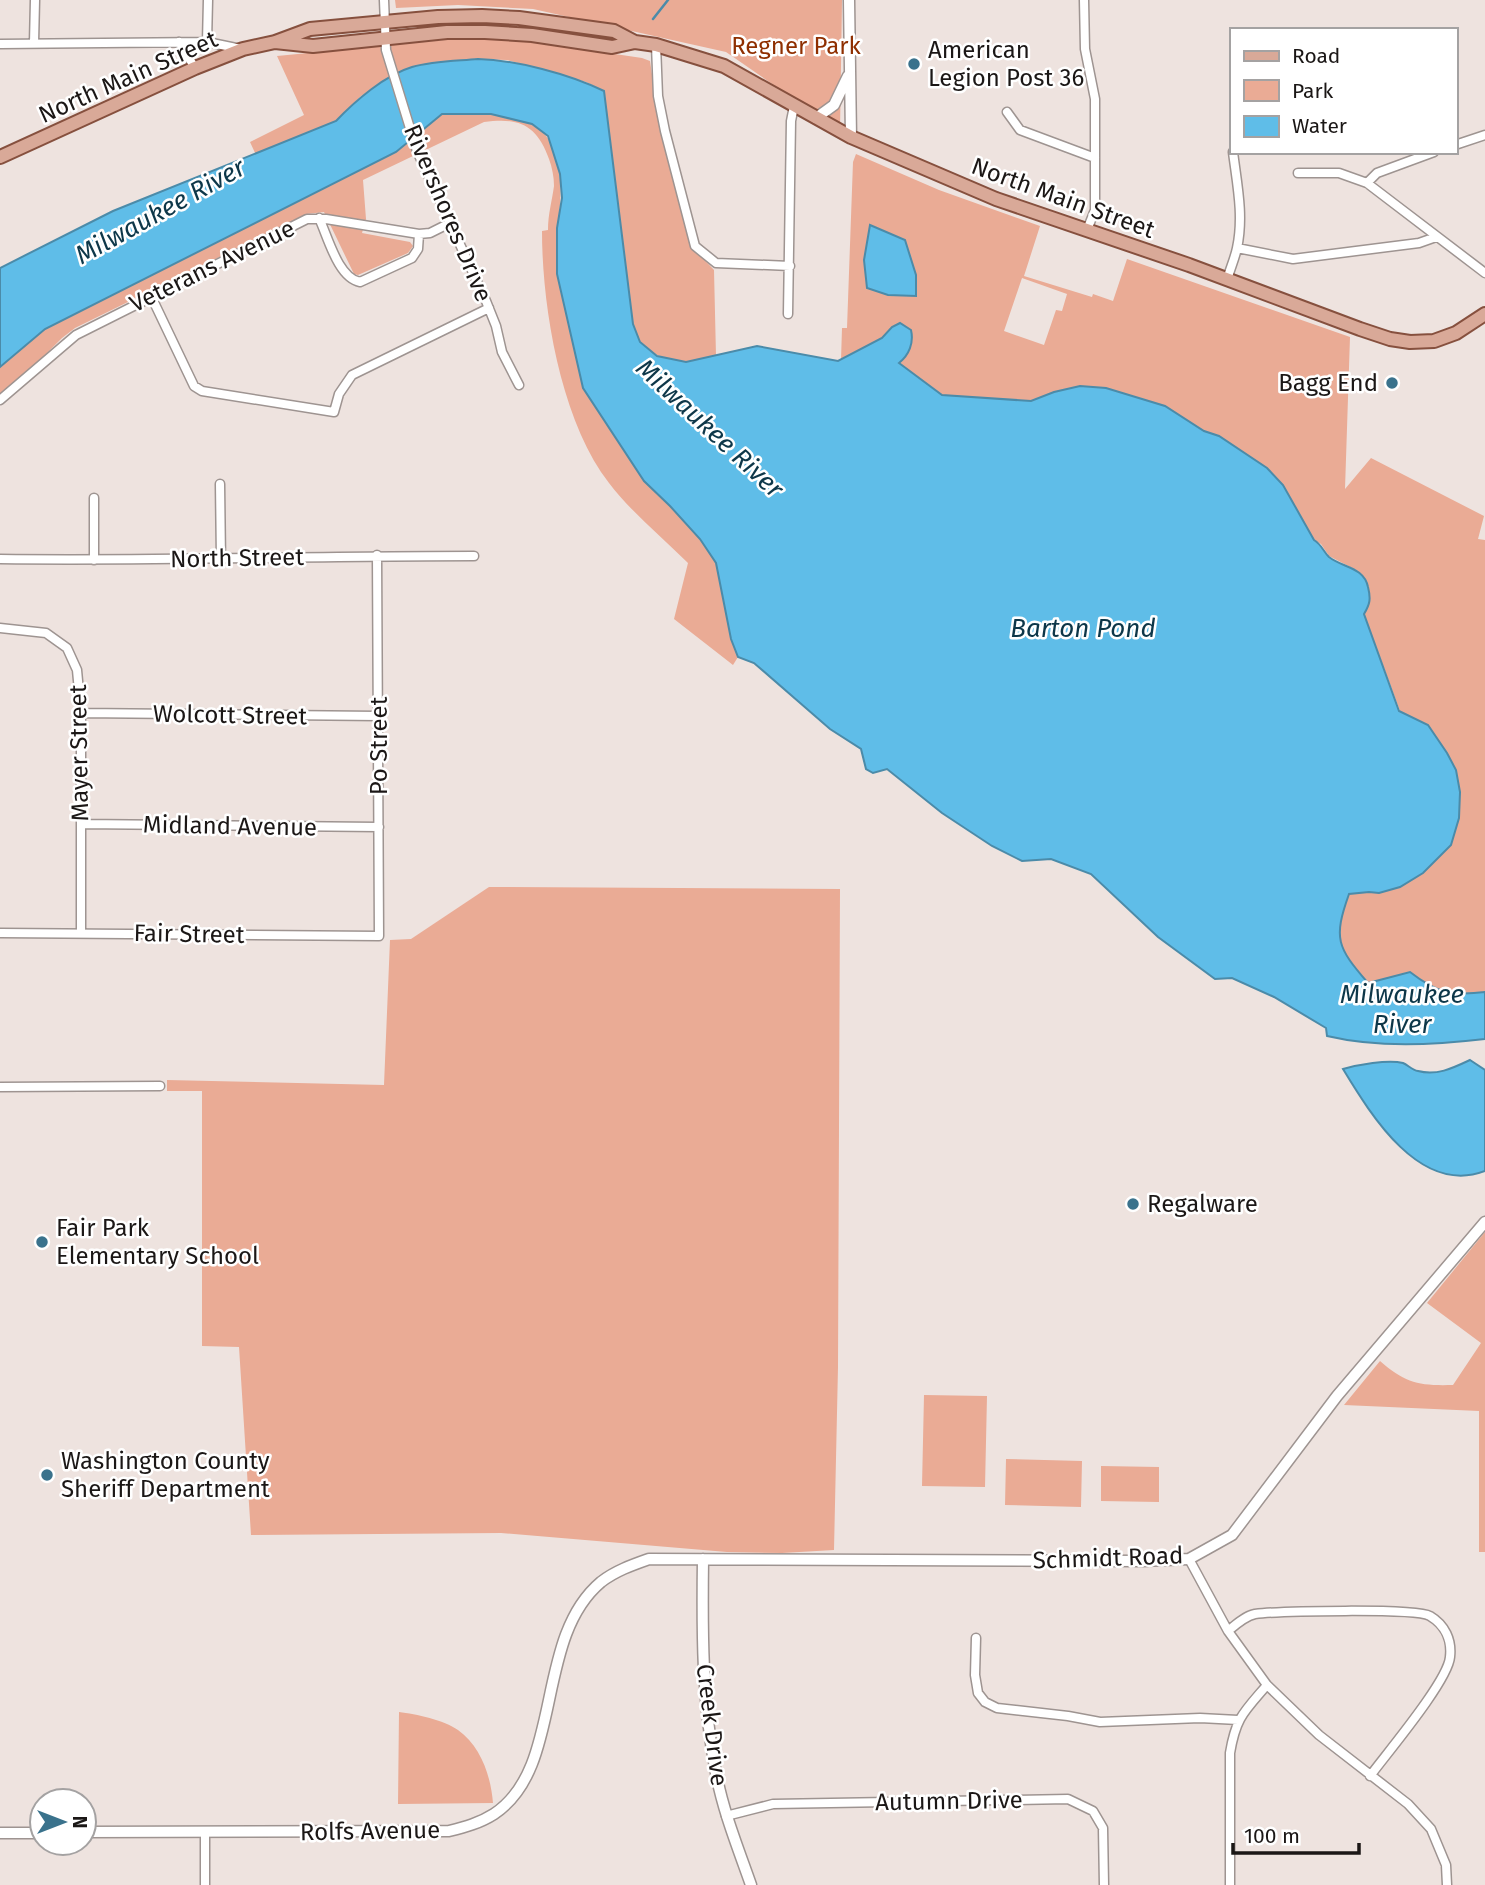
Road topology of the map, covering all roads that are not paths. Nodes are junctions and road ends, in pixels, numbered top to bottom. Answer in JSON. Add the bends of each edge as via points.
{"nodes":[{"id":1,"x":35,"y":0,"type":"edge"},
{"id":2,"x":208,"y":0,"type":"edge"},
{"id":3,"x":384,"y":0,"type":"edge"},
{"id":4,"x":849,"y":0,"type":"edge"},
{"id":5,"x":1084,"y":0,"type":"edge"},
{"id":6,"x":385,"y":22,"type":"junction"},
{"id":7,"x":386,"y":38,"type":"junction"},
{"id":8,"x":179,"y":42,"type":"junction"},
{"id":9,"x":207,"y":42,"type":"junction"},
{"id":10,"x":275,"y":42,"type":"junction"},
{"id":11,"x":635,"y":42,"type":"junction"},
{"id":12,"x":34,"y":43,"type":"junction"},
{"id":13,"x":0,"y":44,"type":"edge"},
{"id":14,"x":656,"y":45,"type":"junction"},
{"id":15,"x":243,"y":50,"type":"junction"},
{"id":16,"x":195,"y":68,"type":"junction"},
{"id":17,"x":849,"y":76,"type":"junction"},
{"id":18,"x":794,"y":106,"type":"junction"},
{"id":19,"x":1007,"y":111,"type":"dead end"},
{"id":20,"x":816,"y":118,"type":"junction"},
{"id":21,"x":1485,"y":135,"type":"edge"},
{"id":22,"x":851,"y":137,"type":"junction"},
{"id":23,"x":1457,"y":144,"type":"edge"},
{"id":24,"x":1233,"y":154,"type":"edge"},
{"id":25,"x":1429,"y":154,"type":"edge"},
{"id":26,"x":0,"y":157,"type":"edge"},
{"id":27,"x":1095,"y":158,"type":"junction"},
{"id":28,"x":1298,"y":173,"type":"dead end"},
{"id":29,"x":1367,"y":183,"type":"junction"},
{"id":30,"x":319,"y":218,"type":"junction"},
{"id":31,"x":450,"y":223,"type":"junction"},
{"id":32,"x":1087,"y":230,"type":"junction"},
{"id":33,"x":419,"y":234,"type":"junction"},
{"id":34,"x":1437,"y":237,"type":"junction"},
{"id":35,"x":1237,"y":248,"type":"junction"},
{"id":36,"x":790,"y":266,"type":"junction"},
{"id":37,"x":1485,"y":273,"type":"edge"},
{"id":38,"x":1227,"y":280,"type":"junction"},
{"id":39,"x":151,"y":296,"type":"junction"},
{"id":40,"x":489,"y":308,"type":"junction"},
{"id":41,"x":789,"y":314,"type":"dead end"},
{"id":42,"x":1485,"y":314,"type":"edge"},
{"id":43,"x":1485,"y":320,"type":"edge"},
{"id":44,"x":1472,"y":325,"type":"junction"},
{"id":45,"x":519,"y":386,"type":"dead end"},
{"id":46,"x":0,"y":400,"type":"edge"},
{"id":47,"x":220,"y":484,"type":"dead end"},
{"id":48,"x":94,"y":498,"type":"dead end"},
{"id":49,"x":377,"y":555,"type":"junction"},
{"id":50,"x":474,"y":555,"type":"dead end"},
{"id":51,"x":0,"y":559,"type":"edge"},
{"id":52,"x":94,"y":560,"type":"junction"},
{"id":53,"x":220,"y":560,"type":"junction"},
{"id":54,"x":0,"y":628,"type":"edge"},
{"id":55,"x":81,"y":713,"type":"junction"},
{"id":56,"x":379,"y":716,"type":"junction"},
{"id":57,"x":81,"y":824,"type":"junction"},
{"id":58,"x":379,"y":827,"type":"junction"},
{"id":59,"x":0,"y":933,"type":"edge"},
{"id":60,"x":81,"y":933,"type":"junction"},
{"id":61,"x":379,"y":936,"type":"joint"},
{"id":62,"x":160,"y":1086,"type":"dead end"},
{"id":63,"x":0,"y":1087,"type":"edge"},
{"id":64,"x":1485,"y":1222,"type":"edge"},
{"id":65,"x":703,"y":1559,"type":"junction"},
{"id":66,"x":1189,"y":1559,"type":"junction"},
{"id":67,"x":1227,"y":1631,"type":"junction"},
{"id":68,"x":976,"y":1638,"type":"dead end"},
{"id":69,"x":1267,"y":1685,"type":"junction"},
{"id":70,"x":1238,"y":1720,"type":"junction"},
{"id":71,"x":1370,"y":1776,"type":"junction"},
{"id":72,"x":726,"y":1816,"type":"junction"},
{"id":73,"x":98,"y":1832,"type":"edge"},
{"id":74,"x":205,"y":1832,"type":"junction"},
{"id":75,"x":0,"y":1833,"type":"edge"},
{"id":76,"x":28,"y":1833,"type":"edge"},
{"id":77,"x":205,"y":1885,"type":"edge"},
{"id":78,"x":751,"y":1885,"type":"edge"},
{"id":79,"x":1104,"y":1885,"type":"edge"},
{"id":80,"x":1230,"y":1885,"type":"edge"},
{"id":81,"x":1447,"y":1885,"type":"edge"}],
"edges":[{"from":1,"to":12,"type":"street"},
{"from":2,"to":9,"type":"street"},
{"from":3,"to":6,"type":"street","name":"Rivershores Drive"},
{"from":4,"to":17,"type":"street"},
{"from":5,"to":27,"type":"street","via":[[1085,49],[1095,99]]},
{"from":6,"to":7,"type":"street","name":"Rivershores Drive"},
{"from":6,"to":10,"type":"main road","name":"North Main Street","via":[[310,29]]},
{"from":6,"to":11,"type":"main road","name":"North Main Street","via":[[504,17],[614,30]]},
{"from":7,"to":10,"type":"main road","name":"North Main Street","via":[[313,46]]},
{"from":7,"to":11,"type":"main road","name":"North Main Street","via":[[485,32],[612,47]]},
{"from":7,"to":31,"type":"street","name":"Rivershores Drive","via":[[417,151]]},
{"from":8,"to":9,"type":"street"},
{"from":8,"to":12,"type":"street"},
{"from":8,"to":16,"type":"street"},
{"from":9,"to":15,"type":"street"},
{"from":10,"to":15,"type":"main road","name":"North Main Street"},
{"from":11,"to":14,"type":"main road","name":"North Main Street"},
{"from":12,"to":13,"type":"street"},
{"from":14,"to":18,"type":"main road","name":"North Main Street","via":[[724,66]]},
{"from":14,"to":36,"type":"street","via":[[658,96],[695,246],[716,263]]},
{"from":15,"to":16,"type":"main road","name":"North Main Street"},
{"from":16,"to":26,"type":"main road","name":"North Main Street"},
{"from":17,"to":20,"type":"street","via":[[834,105]]},
{"from":17,"to":22,"type":"street"},
{"from":18,"to":20,"type":"main road","name":"North Main Street"},
{"from":18,"to":36,"type":"street"},
{"from":19,"to":27,"type":"street","via":[[1020,130]]},
{"from":20,"to":22,"type":"main road","name":"North Main Street"},
{"from":21,"to":23,"type":"street"},
{"from":22,"to":32,"type":"main road","name":"North Main Street","via":[[996,199]]},
{"from":24,"to":35,"type":"street","via":[[1240,207]]},
{"from":25,"to":29,"type":"street","via":[[1377,173]]},
{"from":27,"to":32,"type":"street","via":[[1095,210]]},
{"from":28,"to":29,"type":"street","via":[[1339,173]]},
{"from":29,"to":34,"type":"street"},
{"from":30,"to":33,"type":"street","name":"Veterans Avenue"},
{"from":30,"to":33,"type":"street","via":[[344,273],[360,282],[412,258]]},
{"from":30,"to":39,"type":"street","name":"Veterans Avenue","via":[[307,219]]},
{"from":31,"to":33,"type":"street","name":"Veterans Avenue"},
{"from":31,"to":40,"type":"street","name":"Rivershores Drive"},
{"from":32,"to":38,"type":"main road","name":"North Main Street"},
{"from":34,"to":35,"type":"street","via":[[1293,259]]},
{"from":34,"to":37,"type":"street"},
{"from":35,"to":38,"type":"street"},
{"from":36,"to":41,"type":"street"},
{"from":38,"to":44,"type":"main road","name":"North Main Street","via":[[1390,339],[1434,341]]},
{"from":39,"to":40,"type":"street","via":[[194,386],[334,412],[352,375]]},
{"from":39,"to":46,"type":"street","name":"Veterans Avenue","via":[[65,342]]},
{"from":40,"to":45,"type":"street","name":"Rivershores Drive","via":[[502,352]]},
{"from":42,"to":44,"type":"main road","name":"North Main Street"},
{"from":43,"to":44,"type":"main road"},
{"from":47,"to":53,"type":"street"},
{"from":48,"to":52,"type":"street"},
{"from":49,"to":50,"type":"street","name":"North Street"},
{"from":49,"to":53,"type":"street","name":"North Street"},
{"from":49,"to":56,"type":"street","name":"Po Street"},
{"from":51,"to":52,"type":"street","name":"North Street"},
{"from":52,"to":53,"type":"street","name":"North Street"},
{"from":54,"to":55,"type":"street","name":"Mayer Street","via":[[47,633],[66,648],[77,670]]},
{"from":55,"to":56,"type":"street","name":"Wolcott Street"},
{"from":55,"to":57,"type":"street","name":"Mayer Street"},
{"from":56,"to":58,"type":"street","name":"Po Street"},
{"from":57,"to":58,"type":"street","name":"Midland Avenue"},
{"from":57,"to":60,"type":"street","name":"Mayer Street"},
{"from":58,"to":61,"type":"street","name":"Po Street"},
{"from":59,"to":60,"type":"street","name":"Fair Street"},
{"from":60,"to":61,"type":"street","name":"Fair Street"},
{"from":62,"to":63,"type":"street"},
{"from":64,"to":66,"type":"street","name":"Schmidt Road","via":[[1337,1396],[1232,1535]]},
{"from":65,"to":66,"type":"street","name":"Schmidt Road"},
{"from":65,"to":72,"type":"street","name":"Creek Drive","via":[[703,1687]]},
{"from":65,"to":74,"type":"street","name":"Rolfs Avenue","via":[[649,1559],[622,1568],[580,1605],[565,1639],[526,1779],[495,1814],[449,1831]]},
{"from":66,"to":67,"type":"street"},
{"from":67,"to":69,"type":"street"},
{"from":67,"to":71,"type":"street","via":[[1251,1614],[1399,1611],[1428,1615],[1439,1623],[1449,1637],[1450,1659],[1441,1682]]},
{"from":68,"to":70,"type":"street","via":[[978,1693],[997,1708],[1100,1722]]},
{"from":69,"to":70,"type":"street"},
{"from":69,"to":71,"type":"street"},
{"from":70,"to":80,"type":"street","via":[[1230,1753]]},
{"from":71,"to":81,"type":"street","via":[[1408,1804],[1431,1829],[1446,1865]]},
{"from":72,"to":78,"type":"street","name":"Creek Drive"},
{"from":72,"to":79,"type":"street","name":"Autumn Drive","via":[[773,1804],[1068,1799],[1093,1811],[1103,1828]]},
{"from":73,"to":74,"type":"street","name":"Rolfs Avenue"},
{"from":74,"to":77,"type":"street"},
{"from":75,"to":76,"type":"street"}]}
